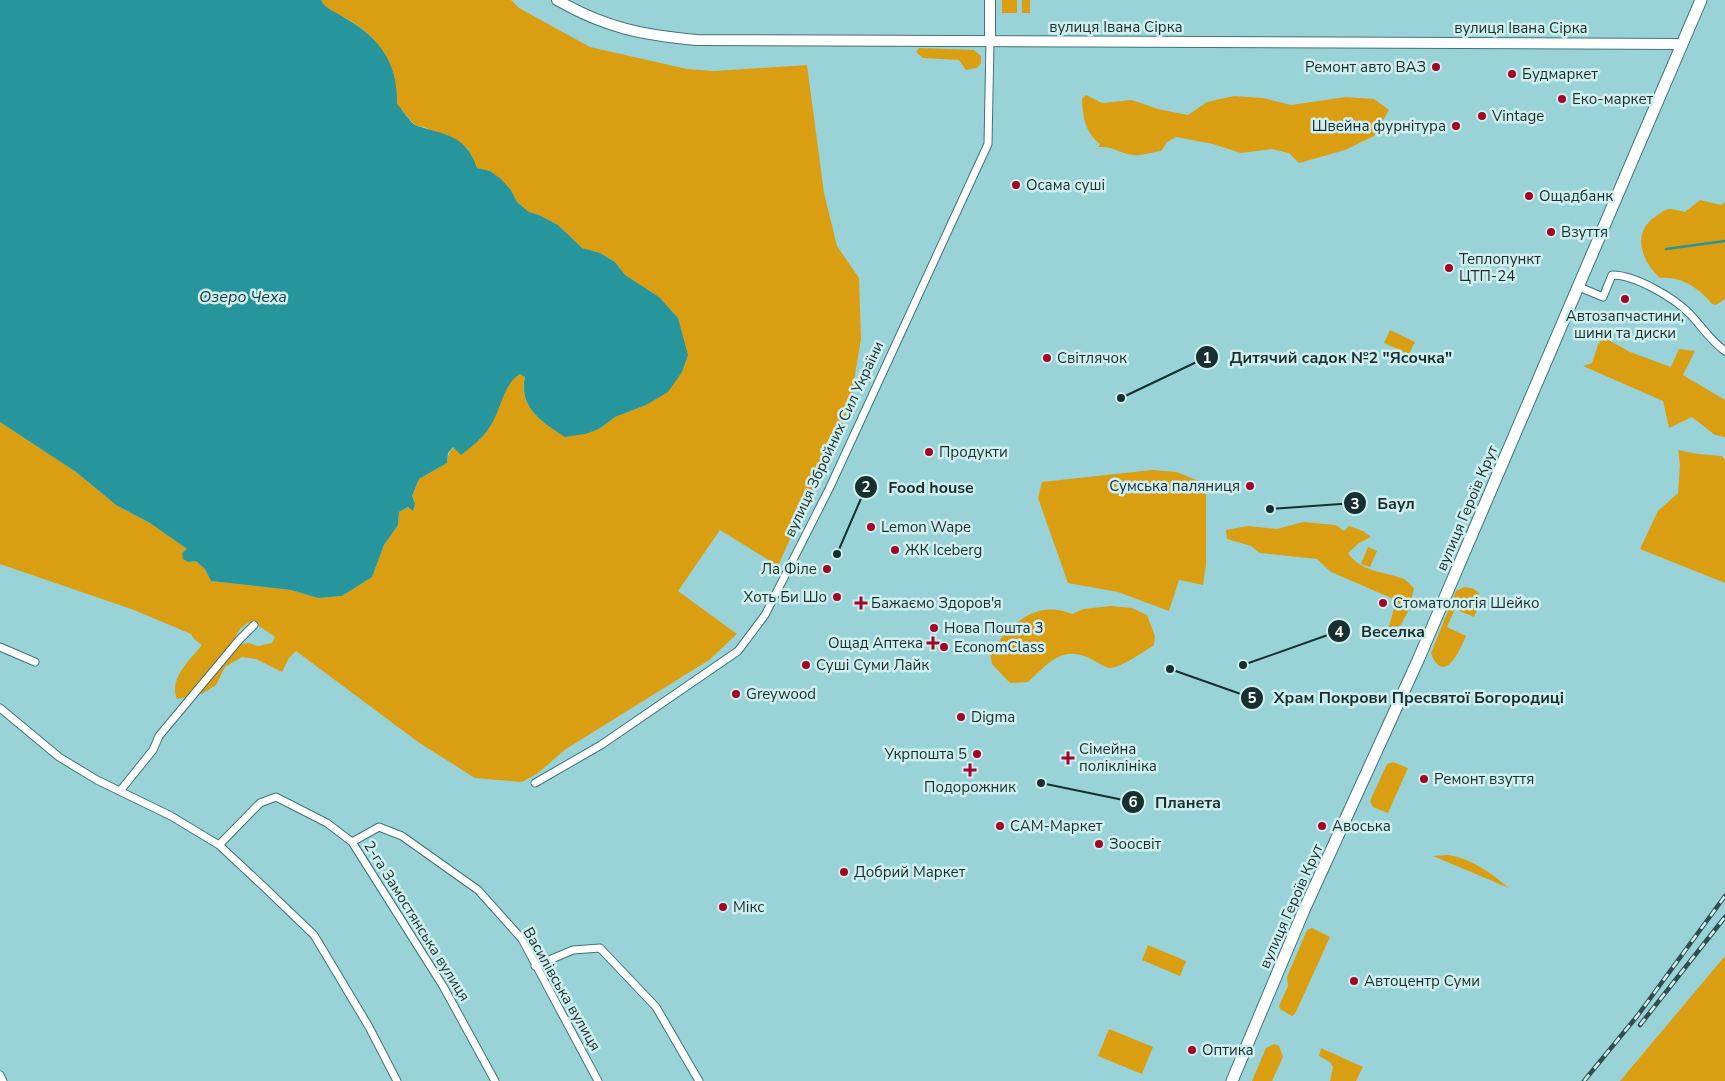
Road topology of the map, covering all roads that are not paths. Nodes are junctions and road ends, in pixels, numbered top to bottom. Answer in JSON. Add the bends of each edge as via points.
{"nodes":[{"id":1,"x":557,"y":0,"type":"edge"},
{"id":2,"x":990,"y":0,"type":"edge"},
{"id":3,"x":1701,"y":0,"type":"edge"},
{"id":4,"x":990,"y":41,"type":"junction"},
{"id":5,"x":1682,"y":44,"type":"junction"},
{"id":6,"x":1579,"y":287,"type":"junction"},
{"id":7,"x":1725,"y":351,"type":"edge"},
{"id":8,"x":254,"y":625,"type":"dead end"},
{"id":9,"x":0,"y":647,"type":"edge"},
{"id":10,"x":35,"y":662,"type":"dead end"},
{"id":11,"x":0,"y":708,"type":"edge"},
{"id":12,"x":535,"y":783,"type":"dead end"},
{"id":13,"x":120,"y":791,"type":"junction"},
{"id":14,"x":352,"y":842,"type":"junction"},
{"id":15,"x":219,"y":845,"type":"junction"},
{"id":16,"x":535,"y":966,"type":"junction"},
{"id":17,"x":0,"y":1075,"type":"edge"},
{"id":18,"x":3,"y":1081,"type":"edge"},
{"id":19,"x":397,"y":1081,"type":"edge"},
{"id":20,"x":495,"y":1081,"type":"edge"},
{"id":21,"x":598,"y":1081,"type":"edge"},
{"id":22,"x":698,"y":1081,"type":"edge"},
{"id":23,"x":1232,"y":1081,"type":"edge"}],
"edges":[{"from":1,"to":4,"type":"street","name":"вулиця Івана Сірка","via":[[617,27],[647,35],[697,40]]},
{"from":2,"to":4,"type":"street","name":"вулиця Збройних Сил України"},
{"from":3,"to":5,"type":"main road","name":"вулиця Героїв Крут"},
{"from":4,"to":5,"type":"street","name":"вулиця Івана Сірка"},
{"from":4,"to":12,"type":"street","name":"вулиця Збройних Сил України","via":[[988,144],[830,487],[765,616],[738,651],[601,745]]},
{"from":5,"to":6,"type":"main road","name":"вулиця Героїв Крут"},
{"from":6,"to":7,"type":"street","via":[[1603,297],[1612,275],[1620,275],[1661,292],[1690,314]]},
{"from":6,"to":23,"type":"main road","name":"вулиця Героїв Крут","via":[[1401,699],[1304,910]]},
{"from":8,"to":13,"type":"street","via":[[181,708]]},
{"from":9,"to":10,"type":"street"},
{"from":11,"to":13,"type":"street","via":[[59,756]]},
{"from":13,"to":15,"type":"street"},
{"from":14,"to":15,"type":"street","name":"2-га Замостянська вулиця","via":[[328,823],[276,797],[260,803]]},
{"from":14,"to":16,"type":"street","name":"Василівська вулиця","via":[[379,826],[402,836],[478,890],[522,939]]},
{"from":14,"to":20,"type":"street","name":"2-га Замостянська вулиця","via":[[443,986]]},
{"from":15,"to":19,"type":"street","via":[[314,936],[370,1027]]},
{"from":16,"to":21,"type":"street","name":"Василівська вулиця"},
{"from":16,"to":22,"type":"street","via":[[573,950],[600,948],[656,1007]]},
{"from":17,"to":18,"type":"street"}]}
